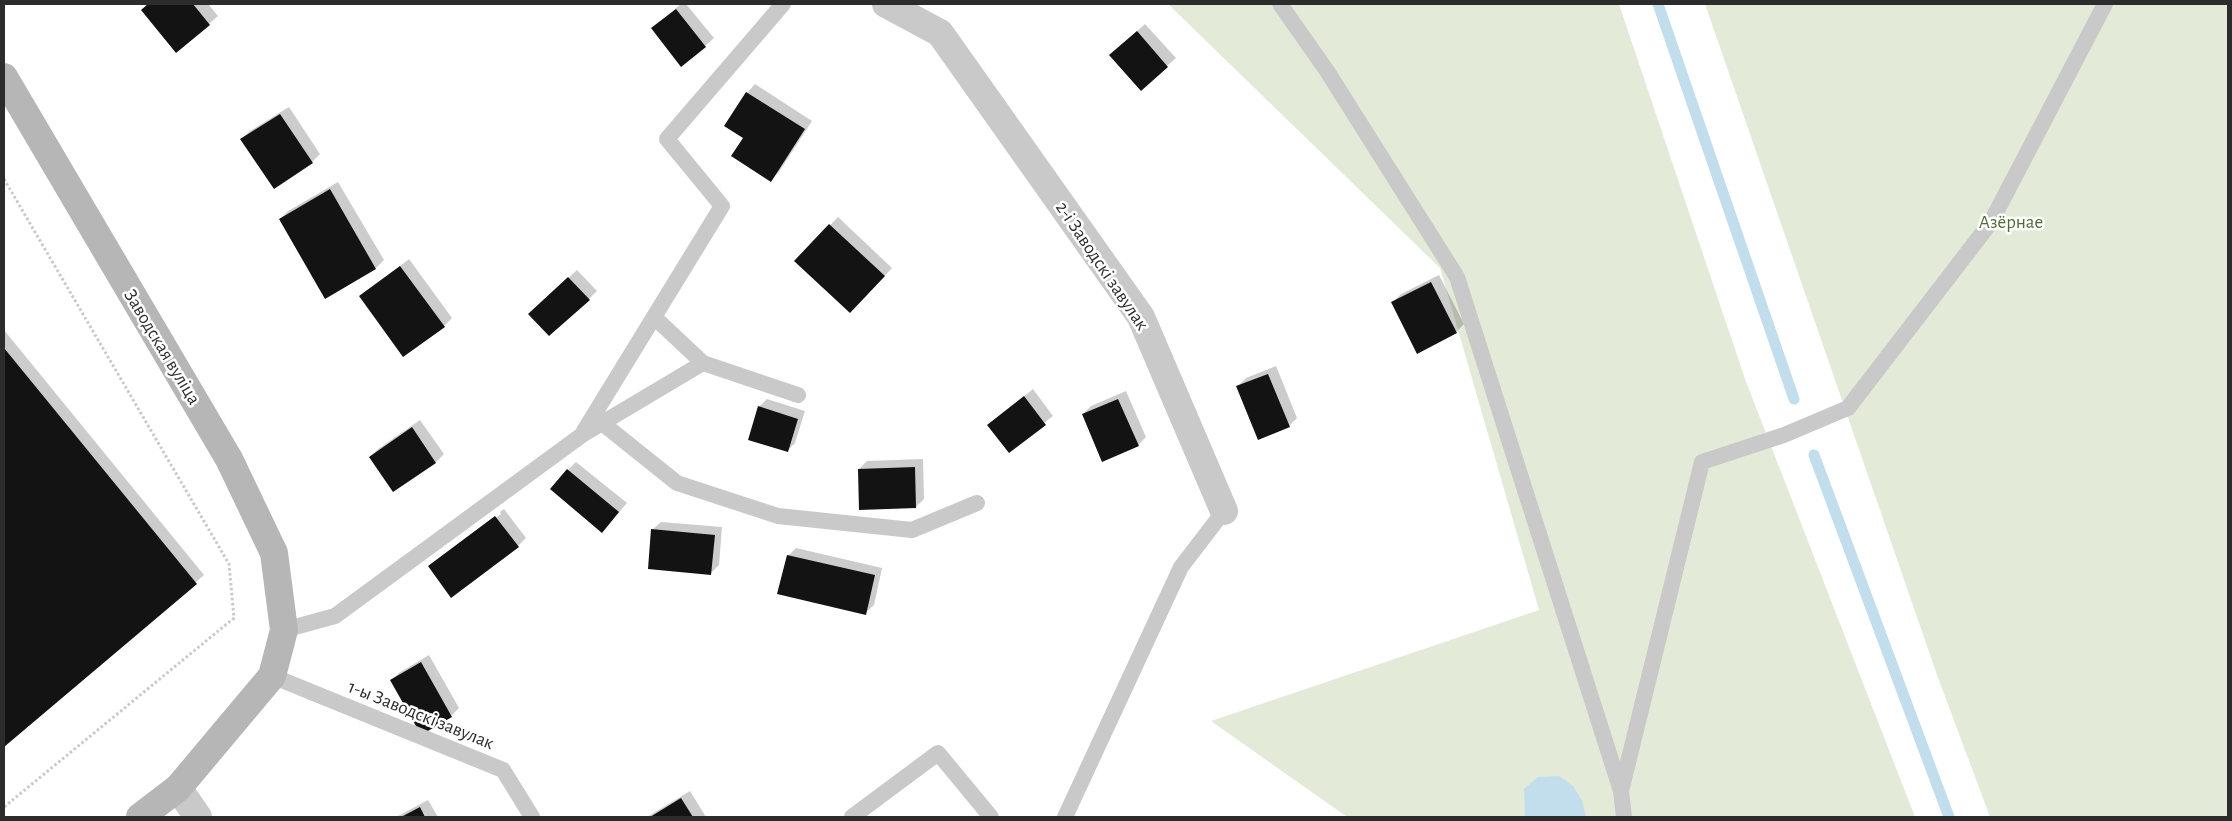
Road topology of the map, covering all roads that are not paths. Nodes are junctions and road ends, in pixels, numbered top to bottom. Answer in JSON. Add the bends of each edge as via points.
{"nodes":[{"id":1,"x":783,"y":4,"type":"edge"},
{"id":2,"x":886,"y":4,"type":"edge"},
{"id":3,"x":1280,"y":4,"type":"edge"},
{"id":4,"x":2105,"y":4,"type":"edge"},
{"id":5,"x":4,"y":77,"type":"edge"},
{"id":6,"x":654,"y":317,"type":"junction"},
{"id":7,"x":703,"y":363,"type":"junction"},
{"id":8,"x":798,"y":395,"type":"dead end"},
{"id":9,"x":602,"y":422,"type":"junction"},
{"id":10,"x":582,"y":435,"type":"junction"},
{"id":11,"x":977,"y":503,"type":"dead end"},
{"id":12,"x":1224,"y":511,"type":"joint"},
{"id":13,"x":284,"y":630,"type":"junction"},
{"id":14,"x":272,"y":676,"type":"junction"},
{"id":15,"x":178,"y":788,"type":"junction"},
{"id":16,"x":1621,"y":791,"type":"junction"},
{"id":17,"x":140,"y":817,"type":"edge"},
{"id":18,"x":198,"y":817,"type":"edge"},
{"id":19,"x":532,"y":817,"type":"edge"},
{"id":20,"x":852,"y":817,"type":"edge"},
{"id":21,"x":991,"y":817,"type":"edge"},
{"id":22,"x":1064,"y":817,"type":"edge"},
{"id":23,"x":1624,"y":817,"type":"edge"}],
"edges":[{"from":1,"to":6,"type":"lane","via":[[667,139],[722,206]]},
{"from":2,"to":12,"type":"street","name":"2-і Заводскі завулак","via":[[940,33],[1141,317]]},
{"from":3,"to":16,"type":"lane","via":[[1457,277]]},
{"from":4,"to":16,"type":"lane","via":[[1991,222],[1848,408],[1784,435],[1702,462]]},
{"from":5,"to":13,"type":"street","name":"Заводская вуліца","via":[[229,458],[274,553]]},
{"from":6,"to":7,"type":"lane"},
{"from":6,"to":10,"type":"lane"},
{"from":7,"to":8,"type":"lane"},
{"from":7,"to":9,"type":"lane"},
{"from":9,"to":10,"type":"lane"},
{"from":9,"to":11,"type":"lane","via":[[677,482],[778,516],[912,530]]},
{"from":10,"to":13,"type":"lane","via":[[335,616]]},
{"from":12,"to":22,"type":"lane","name":"2-і Заводскі завулак","via":[[1182,567]]},
{"from":13,"to":14,"type":"street","name":"Заводская вуліца"},
{"from":14,"to":15,"type":"street","name":"Заводская вуліца"},
{"from":14,"to":19,"type":"lane","name":"1-ы Заводскі завулак","via":[[502,770]]},
{"from":15,"to":17,"type":"street","name":"Заводская вуліца"},
{"from":15,"to":18,"type":"street"},
{"from":16,"to":23,"type":"lane"},
{"from":20,"to":21,"type":"lane","via":[[938,753]]}]}
